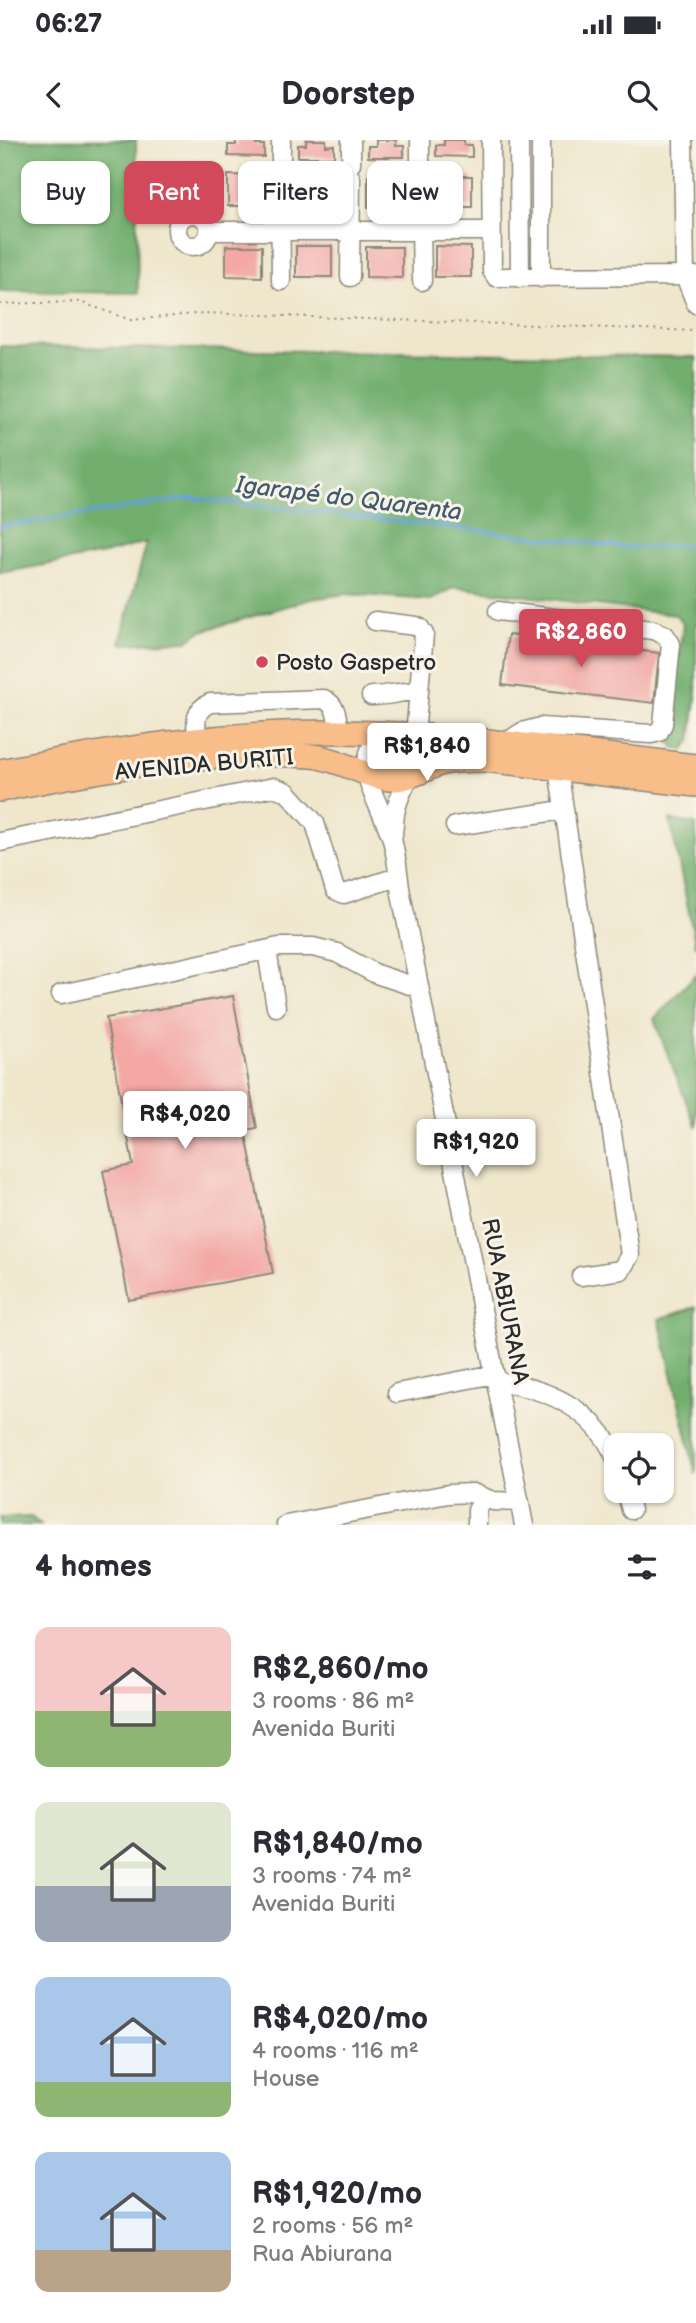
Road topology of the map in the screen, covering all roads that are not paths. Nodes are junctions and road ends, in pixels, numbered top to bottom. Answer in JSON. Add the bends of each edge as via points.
{"nodes":[{"id":1,"x":281,"y":140,"type":"edge"},
{"id":2,"x":351,"y":140,"type":"edge"},
{"id":3,"x":420,"y":140,"type":"edge"},
{"id":4,"x":541,"y":140,"type":"edge"},
{"id":5,"x":682,"y":140,"type":"edge"},
{"id":6,"x":491,"y":149,"type":"edge"},
{"id":7,"x":519,"y":149,"type":"edge"},
{"id":8,"x":689,"y":159,"type":"edge"},
{"id":9,"x":491,"y":184,"type":"junction"},
{"id":10,"x":519,"y":184,"type":"junction"},
{"id":11,"x":689,"y":187,"type":"edge"},
{"id":12,"x":280,"y":230,"type":"junction"},
{"id":13,"x":350,"y":230,"type":"junction"},
{"id":14,"x":210,"y":231,"type":"dead end"},
{"id":15,"x":421,"y":231,"type":"junction"},
{"id":16,"x":491,"y":231,"type":"junction"},
{"id":17,"x":350,"y":276,"type":"dead end"},
{"id":18,"x":690,"y":276,"type":"edge"},
{"id":19,"x":520,"y":278,"type":"junction"},
{"id":20,"x":541,"y":278,"type":"junction"},
{"id":21,"x":281,"y":281,"type":"dead end"},
{"id":22,"x":422,"y":281,"type":"dead end"},
{"id":23,"x":696,"y":304,"type":"edge"},
{"id":24,"x":498,"y":611,"type":"dead end"},
{"id":25,"x":374,"y":621,"type":"dead end"},
{"id":26,"x":419,"y":691,"type":"junction"},
{"id":27,"x":371,"y":696,"type":"dead end"},
{"id":28,"x":339,"y":732,"type":"junction"},
{"id":29,"x":380,"y":734,"type":"junction"},
{"id":30,"x":410,"y":736,"type":"junction"},
{"id":31,"x":197,"y":740,"type":"junction"},
{"id":32,"x":504,"y":744,"type":"junction"},
{"id":33,"x":558,"y":768,"type":"junction"},
{"id":34,"x":695,"y":769,"type":"edge"},
{"id":35,"x":0,"y":771,"type":"edge"},
{"id":36,"x":366,"y":772,"type":"junction"},
{"id":37,"x":410,"y":776,"type":"junction"},
{"id":38,"x":0,"y":790,"type":"edge"},
{"id":39,"x":563,"y":810,"type":"junction"},
{"id":40,"x":455,"y":826,"type":"dead end"},
{"id":41,"x":392,"y":839,"type":"junction"},
{"id":42,"x":0,"y":842,"type":"edge"},
{"id":43,"x":397,"y":877,"type":"junction"},
{"id":44,"x":267,"y":950,"type":"junction"},
{"id":45,"x":419,"y":988,"type":"junction"},
{"id":46,"x":61,"y":994,"type":"dead end"},
{"id":47,"x":276,"y":1007,"type":"dead end"},
{"id":48,"x":581,"y":1276,"type":"dead end"},
{"id":49,"x":496,"y":1378,"type":"junction"},
{"id":50,"x":397,"y":1393,"type":"dead end"},
{"id":51,"x":604,"y":1438,"type":"edge"},
{"id":52,"x":485,"y":1498,"type":"junction"},
{"id":53,"x":520,"y":1502,"type":"junction"},
{"id":54,"x":629,"y":1503,"type":"edge"},
{"id":55,"x":631,"y":1510,"type":"dead end"},
{"id":56,"x":286,"y":1525,"type":"edge"},
{"id":57,"x":477,"y":1525,"type":"edge"},
{"id":58,"x":524,"y":1525,"type":"edge"}],
"edges":[{"from":1,"to":12,"type":"street"},
{"from":2,"to":13,"type":"street"},
{"from":3,"to":15,"type":"street"},
{"from":4,"to":20,"type":"street"},
{"from":5,"to":8,"type":"street"},
{"from":6,"to":7,"type":"street"},
{"from":6,"to":9,"type":"street"},
{"from":7,"to":10,"type":"street"},
{"from":8,"to":11,"type":"street"},
{"from":9,"to":10,"type":"street"},
{"from":9,"to":16,"type":"street"},
{"from":10,"to":19,"type":"street"},
{"from":11,"to":18,"type":"street"},
{"from":12,"to":13,"type":"street"},
{"from":12,"to":14,"type":"street"},
{"from":12,"to":21,"type":"street"},
{"from":13,"to":15,"type":"street"},
{"from":13,"to":17,"type":"street"},
{"from":15,"to":16,"type":"street"},
{"from":15,"to":22,"type":"street"},
{"from":16,"to":19,"type":"street","via":[[494,276]]},
{"from":18,"to":20,"type":"street"},
{"from":18,"to":23,"type":"street"},
{"from":19,"to":20,"type":"street"},
{"from":24,"to":32,"type":"street","via":[[653,630],[671,644],[659,732],[541,727]]},
{"from":25,"to":26,"type":"street","name":"RUA ABIURANA","via":[[423,631]]},
{"from":26,"to":27,"type":"street"},
{"from":26,"to":30,"type":"street","name":"RUA ABIURANA"},
{"from":28,"to":29,"type":"main road","name":"AVENIDA BURITI"},
{"from":28,"to":31,"type":"main road","name":"AVENIDA BURITI"},
{"from":28,"to":31,"type":"street","via":[[333,705],[324,699],[210,703],[197,714]]},
{"from":29,"to":30,"type":"main road","name":"AVENIDA BURITI"},
{"from":29,"to":36,"type":"street","via":[[369,751]]},
{"from":30,"to":32,"type":"main road","name":"AVENIDA BURITI"},
{"from":30,"to":37,"type":"street","name":"RUA ABIURANA","via":[[415,756]]},
{"from":31,"to":35,"type":"main road","name":"AVENIDA BURITI"},
{"from":32,"to":34,"type":"main road","name":"AVENIDA BURITI"},
{"from":33,"to":34,"type":"main road","name":"AVENIDA BURITI"},
{"from":33,"to":37,"type":"main road","name":"AVENIDA BURITI","via":[[463,760]]},
{"from":33,"to":39,"type":"street"},
{"from":36,"to":37,"type":"main road","name":"AVENIDA BURITI","via":[[382,778]]},
{"from":36,"to":38,"type":"main road","name":"AVENIDA BURITI","via":[[322,757],[258,755],[177,761]]},
{"from":36,"to":41,"type":"street","name":"RUA ABIURANA"},
{"from":37,"to":41,"type":"street","name":"RUA ABIURANA","via":[[397,804]]},
{"from":39,"to":40,"type":"street"},
{"from":39,"to":48,"type":"street","via":[[630,1255],[621,1270]]},
{"from":41,"to":43,"type":"street","name":"RUA ABIURANA"},
{"from":42,"to":43,"type":"street","via":[[274,787],[287,792],[316,822],[335,890],[345,894]]},
{"from":43,"to":45,"type":"street","name":"RUA ABIURANA"},
{"from":44,"to":45,"type":"street","via":[[313,947],[337,953],[391,980]]},
{"from":44,"to":46,"type":"street"},
{"from":44,"to":47,"type":"street"},
{"from":45,"to":49,"type":"street","name":"RUA ABIURANA"},
{"from":49,"to":50,"type":"street"},
{"from":49,"to":51,"type":"street","via":[[566,1402],[586,1416]]},
{"from":49,"to":53,"type":"street","name":"RUA ABIURANA"},
{"from":52,"to":53,"type":"street"},
{"from":52,"to":56,"type":"street","via":[[473,1493],[447,1494]]},
{"from":52,"to":57,"type":"street","via":[[477,1510]]},
{"from":53,"to":58,"type":"street","name":"RUA ABIURANA"},
{"from":54,"to":55,"type":"street"}]}
